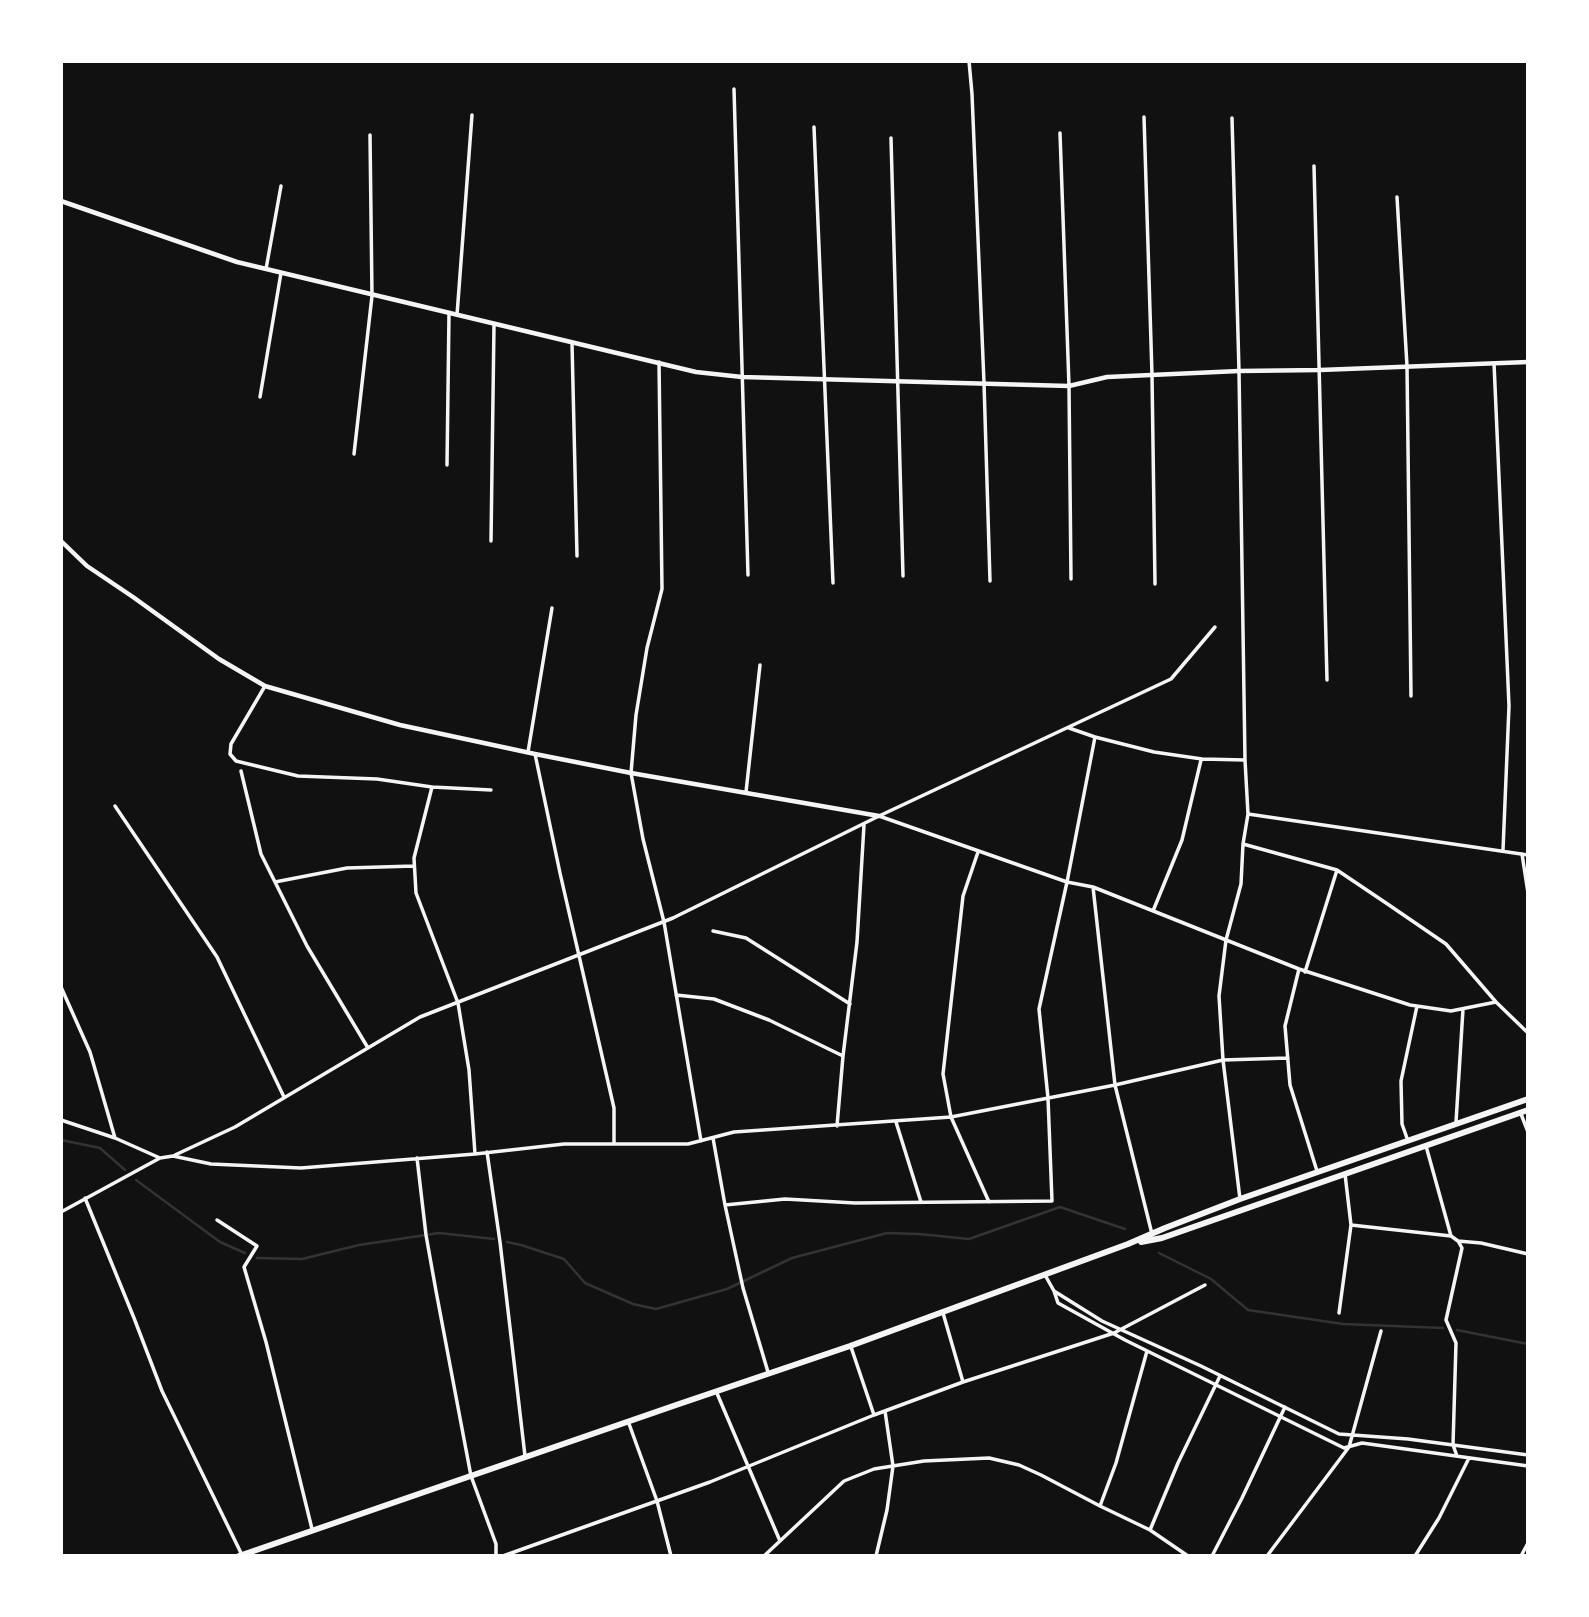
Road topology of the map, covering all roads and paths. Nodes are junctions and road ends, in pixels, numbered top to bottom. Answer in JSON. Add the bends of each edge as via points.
{"nodes":[{"id":1,"x":969,"y":61,"type":"edge"},
{"id":2,"x":734,"y":89,"type":"dead end"},
{"id":3,"x":472,"y":115,"type":"dead end"},
{"id":4,"x":1144,"y":117,"type":"dead end"},
{"id":5,"x":1232,"y":118,"type":"dead end"},
{"id":6,"x":814,"y":127,"type":"dead end"},
{"id":7,"x":1060,"y":133,"type":"dead end"},
{"id":8,"x":370,"y":135,"type":"dead end"},
{"id":9,"x":891,"y":138,"type":"dead end"},
{"id":10,"x":1314,"y":166,"type":"dead end"},
{"id":11,"x":281,"y":186,"type":"dead end"},
{"id":12,"x":1397,"y":197,"type":"dead end"},
{"id":13,"x":61,"y":201,"type":"edge"},
{"id":14,"x":266,"y":270,"type":"junction"},
{"id":15,"x":281,"y":273,"type":"junction"},
{"id":16,"x":372,"y":296,"type":"junction"},
{"id":17,"x":449,"y":314,"type":"junction"},
{"id":18,"x":457,"y":316,"type":"junction"},
{"id":19,"x":494,"y":324,"type":"junction"},
{"id":20,"x":572,"y":343,"type":"junction"},
{"id":21,"x":659,"y":362,"type":"junction"},
{"id":22,"x":1494,"y":362,"type":"junction"},
{"id":23,"x":1528,"y":362,"type":"edge"},
{"id":24,"x":1407,"y":366,"type":"junction"},
{"id":25,"x":1320,"y":370,"type":"junction"},
{"id":26,"x":1239,"y":371,"type":"junction"},
{"id":27,"x":1152,"y":375,"type":"junction"},
{"id":28,"x":742,"y":377,"type":"junction"},
{"id":29,"x":825,"y":379,"type":"junction"},
{"id":30,"x":898,"y":381,"type":"junction"},
{"id":31,"x":984,"y":383,"type":"junction"},
{"id":32,"x":1069,"y":386,"type":"junction"},
{"id":33,"x":260,"y":397,"type":"dead end"},
{"id":34,"x":354,"y":454,"type":"dead end"},
{"id":35,"x":447,"y":465,"type":"dead end"},
{"id":36,"x":61,"y":541,"type":"edge"},
{"id":37,"x":491,"y":541,"type":"dead end"},
{"id":38,"x":577,"y":556,"type":"dead end"},
{"id":39,"x":748,"y":575,"type":"dead end"},
{"id":40,"x":903,"y":576,"type":"dead end"},
{"id":41,"x":1071,"y":579,"type":"dead end"},
{"id":42,"x":990,"y":581,"type":"dead end"},
{"id":43,"x":833,"y":583,"type":"dead end"},
{"id":44,"x":1155,"y":583,"type":"dead end"},
{"id":45,"x":552,"y":608,"type":"dead end"},
{"id":46,"x":1215,"y":627,"type":"dead end"},
{"id":47,"x":760,"y":666,"type":"dead end"},
{"id":48,"x":1327,"y":680,"type":"dead end"},
{"id":49,"x":265,"y":686,"type":"junction"},
{"id":50,"x":1411,"y":696,"type":"dead end"},
{"id":51,"x":1069,"y":727,"type":"junction"},
{"id":52,"x":1095,"y":737,"type":"junction"},
{"id":53,"x":528,"y":752,"type":"junction"},
{"id":54,"x":535,"y":754,"type":"junction"},
{"id":55,"x":1202,"y":760,"type":"junction"},
{"id":56,"x":1245,"y":760,"type":"junction"},
{"id":57,"x":242,"y":771,"type":"dead end"},
{"id":58,"x":631,"y":773,"type":"junction"},
{"id":59,"x":432,"y":787,"type":"junction"},
{"id":60,"x":491,"y":790,"type":"dead end"},
{"id":61,"x":746,"y":793,"type":"junction"},
{"id":62,"x":115,"y":806,"type":"dead end"},
{"id":63,"x":1248,"y":814,"type":"junction"},
{"id":64,"x":879,"y":816,"type":"junction"},
{"id":65,"x":864,"y":823,"type":"junction"},
{"id":66,"x":1243,"y":844,"type":"junction"},
{"id":67,"x":1503,"y":850,"type":"junction"},
{"id":68,"x":978,"y":852,"type":"junction"},
{"id":69,"x":1525,"y":854,"type":"edge"},
{"id":70,"x":414,"y":866,"type":"junction"},
{"id":71,"x":1337,"y":870,"type":"junction"},
{"id":72,"x":275,"y":882,"type":"junction"},
{"id":73,"x":1067,"y":882,"type":"junction"},
{"id":74,"x":1093,"y":887,"type":"junction"},
{"id":75,"x":1528,"y":892,"type":"edge"},
{"id":76,"x":1153,"y":911,"type":"junction"},
{"id":77,"x":664,"y":922,"type":"junction"},
{"id":78,"x":713,"y":931,"type":"dead end"},
{"id":79,"x":1226,"y":940,"type":"junction"},
{"id":80,"x":579,"y":955,"type":"junction"},
{"id":81,"x":1299,"y":969,"type":"junction"},
{"id":82,"x":1305,"y":972,"type":"junction"},
{"id":83,"x":61,"y":987,"type":"edge"},
{"id":84,"x":677,"y":995,"type":"junction"},
{"id":85,"x":1496,"y":1002,"type":"junction"},
{"id":86,"x":458,"y":1003,"type":"junction"},
{"id":87,"x":850,"y":1004,"type":"junction"},
{"id":88,"x":1417,"y":1006,"type":"junction"},
{"id":89,"x":1463,"y":1009,"type":"junction"},
{"id":90,"x":1528,"y":1033,"type":"edge"},
{"id":91,"x":368,"y":1048,"type":"junction"},
{"id":92,"x":844,"y":1056,"type":"junction"},
{"id":93,"x":1288,"y":1059,"type":"junction"},
{"id":94,"x":1223,"y":1060,"type":"junction"},
{"id":95,"x":1115,"y":1085,"type":"junction"},
{"id":96,"x":284,"y":1098,"type":"junction"},
{"id":97,"x":1048,"y":1098,"type":"junction"},
{"id":98,"x":1528,"y":1099,"type":"edge"},
{"id":99,"x":1524,"y":1111,"type":"edge"},
{"id":100,"x":951,"y":1117,"type":"junction"},
{"id":101,"x":61,"y":1121,"type":"edge"},
{"id":102,"x":896,"y":1122,"type":"junction"},
{"id":103,"x":1456,"y":1124,"type":"junction"},
{"id":104,"x":837,"y":1126,"type":"junction"},
{"id":105,"x":1528,"y":1132,"type":"edge"},
{"id":106,"x":115,"y":1138,"type":"junction"},
{"id":107,"x":713,"y":1138,"type":"junction"},
{"id":108,"x":701,"y":1141,"type":"junction"},
{"id":109,"x":1408,"y":1141,"type":"junction"},
{"id":110,"x":614,"y":1144,"type":"junction"},
{"id":111,"x":1426,"y":1146,"type":"junction"},
{"id":112,"x":487,"y":1152,"type":"junction"},
{"id":113,"x":475,"y":1154,"type":"junction"},
{"id":114,"x":173,"y":1156,"type":"junction"},
{"id":115,"x":160,"y":1158,"type":"junction"},
{"id":116,"x":417,"y":1158,"type":"junction"},
{"id":117,"x":1318,"y":1173,"type":"junction"},
{"id":118,"x":1345,"y":1174,"type":"junction"},
{"id":119,"x":84,"y":1198,"type":"junction"},
{"id":120,"x":1240,"y":1199,"type":"junction"},
{"id":121,"x":921,"y":1202,"type":"junction"},
{"id":122,"x":989,"y":1202,"type":"junction"},
{"id":123,"x":725,"y":1205,"type":"junction"},
{"id":124,"x":61,"y":1212,"type":"edge"},
{"id":125,"x":217,"y":1220,"type":"dead end"},
{"id":126,"x":1351,"y":1225,"type":"junction"},
{"id":127,"x":1153,"y":1236,"type":"junction"},
{"id":128,"x":1451,"y":1236,"type":"junction"},
{"id":129,"x":1458,"y":1241,"type":"junction"},
{"id":130,"x":1527,"y":1253,"type":"edge"},
{"id":131,"x":1045,"y":1275,"type":"junction"},
{"id":132,"x":1205,"y":1285,"type":"dead end"},
{"id":133,"x":1054,"y":1291,"type":"junction"},
{"id":134,"x":943,"y":1313,"type":"junction"},
{"id":135,"x":1339,"y":1313,"type":"dead end"},
{"id":136,"x":1121,"y":1329,"type":"junction"},
{"id":137,"x":1381,"y":1331,"type":"dead end"},
{"id":138,"x":1114,"y":1333,"type":"junction"},
{"id":139,"x":850,"y":1346,"type":"junction"},
{"id":140,"x":1147,"y":1350,"type":"junction"},
{"id":141,"x":768,"y":1374,"type":"junction"},
{"id":142,"x":1220,"y":1376,"type":"junction"},
{"id":143,"x":963,"y":1382,"type":"junction"},
{"id":144,"x":1216,"y":1385,"type":"junction"},
{"id":145,"x":716,"y":1391,"type":"junction"},
{"id":146,"x":1285,"y":1407,"type":"junction"},
{"id":147,"x":885,"y":1411,"type":"junction"},
{"id":148,"x":874,"y":1415,"type":"junction"},
{"id":149,"x":1280,"y":1417,"type":"junction"},
{"id":150,"x":628,"y":1421,"type":"junction"},
{"id":151,"x":1352,"y":1435,"type":"junction"},
{"id":152,"x":1453,"y":1445,"type":"junction"},
{"id":153,"x":1349,"y":1447,"type":"junction"},
{"id":154,"x":1528,"y":1455,"type":"edge"},
{"id":155,"x":1457,"y":1456,"type":"junction"},
{"id":156,"x":526,"y":1457,"type":"junction"},
{"id":157,"x":1469,"y":1458,"type":"junction"},
{"id":158,"x":748,"y":1466,"type":"junction"},
{"id":159,"x":893,"y":1466,"type":"junction"},
{"id":160,"x":1528,"y":1466,"type":"edge"},
{"id":161,"x":471,"y":1476,"type":"junction"},
{"id":162,"x":657,"y":1501,"type":"junction"},
{"id":163,"x":1100,"y":1506,"type":"junction"},
{"id":164,"x":1150,"y":1530,"type":"junction"},
{"id":165,"x":313,"y":1531,"type":"junction"},
{"id":166,"x":780,"y":1541,"type":"junction"},
{"id":167,"x":1528,"y":1543,"type":"edge"},
{"id":168,"x":241,"y":1555,"type":"edge"},
{"id":169,"x":496,"y":1556,"type":"edge"},
{"id":170,"x":503,"y":1556,"type":"edge"},
{"id":171,"x":671,"y":1556,"type":"edge"},
{"id":172,"x":764,"y":1556,"type":"edge"},
{"id":173,"x":876,"y":1556,"type":"edge"},
{"id":174,"x":1188,"y":1556,"type":"edge"},
{"id":175,"x":1212,"y":1556,"type":"edge"},
{"id":176,"x":1267,"y":1556,"type":"edge"},
{"id":177,"x":1415,"y":1556,"type":"edge"},
{"id":178,"x":1521,"y":1556,"type":"edge"}],
"edges":[{"from":1,"to":31,"type":"street"},
{"from":2,"to":28,"type":"street"},
{"from":3,"to":18,"type":"street"},
{"from":4,"to":27,"type":"street"},
{"from":5,"to":26,"type":"street"},
{"from":6,"to":29,"type":"street"},
{"from":7,"to":32,"type":"street"},
{"from":8,"to":16,"type":"street"},
{"from":9,"to":30,"type":"street"},
{"from":10,"to":25,"type":"street"},
{"from":11,"to":14,"type":"street"},
{"from":12,"to":24,"type":"street"},
{"from":13,"to":14,"type":"street"},
{"from":14,"to":15,"type":"street"},
{"from":15,"to":16,"type":"street"},
{"from":15,"to":33,"type":"street"},
{"from":16,"to":17,"type":"street"},
{"from":16,"to":34,"type":"street"},
{"from":17,"to":18,"type":"street"},
{"from":17,"to":35,"type":"street"},
{"from":18,"to":19,"type":"street"},
{"from":19,"to":20,"type":"street"},
{"from":19,"to":37,"type":"street"},
{"from":20,"to":21,"type":"street"},
{"from":20,"to":38,"type":"street"},
{"from":21,"to":28,"type":"street"},
{"from":21,"to":58,"type":"street","via":[[662,589],[647,648]]},
{"from":22,"to":23,"type":"street"},
{"from":22,"to":24,"type":"street"},
{"from":22,"to":67,"type":"street","via":[[1509,706]]},
{"from":24,"to":25,"type":"street"},
{"from":24,"to":50,"type":"street"},
{"from":25,"to":26,"type":"street"},
{"from":25,"to":48,"type":"street"},
{"from":26,"to":27,"type":"street"},
{"from":26,"to":56,"type":"street"},
{"from":27,"to":32,"type":"street","via":[[1107,377]]},
{"from":27,"to":44,"type":"street"},
{"from":28,"to":29,"type":"street"},
{"from":28,"to":39,"type":"street"},
{"from":29,"to":30,"type":"street"},
{"from":29,"to":43,"type":"street"},
{"from":30,"to":31,"type":"street"},
{"from":30,"to":40,"type":"street"},
{"from":31,"to":32,"type":"street"},
{"from":31,"to":42,"type":"street"},
{"from":32,"to":41,"type":"street"},
{"from":36,"to":49,"type":"street","via":[[87,566]]},
{"from":45,"to":53,"type":"street"},
{"from":46,"to":51,"type":"street","via":[[1171,679]]},
{"from":47,"to":61,"type":"street"},
{"from":49,"to":53,"type":"street","via":[[400,725]]},
{"from":49,"to":59,"type":"street","via":[[231,744],[230,754],[236,761],[298,776]]},
{"from":51,"to":52,"type":"street"},
{"from":51,"to":64,"type":"street"},
{"from":52,"to":55,"type":"street"},
{"from":52,"to":73,"type":"street"},
{"from":53,"to":54,"type":"street"},
{"from":54,"to":58,"type":"street"},
{"from":54,"to":80,"type":"street"},
{"from":55,"to":56,"type":"street"},
{"from":55,"to":76,"type":"street","via":[[1182,840]]},
{"from":56,"to":63,"type":"street"},
{"from":57,"to":72,"type":"street","via":[[261,854]]},
{"from":58,"to":61,"type":"street"},
{"from":58,"to":77,"type":"street"},
{"from":59,"to":60,"type":"street"},
{"from":59,"to":70,"type":"street"},
{"from":61,"to":64,"type":"street"},
{"from":62,"to":96,"type":"street","via":[[217,957]]},
{"from":63,"to":66,"type":"street"},
{"from":63,"to":67,"type":"street"},
{"from":64,"to":65,"type":"street"},
{"from":64,"to":68,"type":"street"},
{"from":65,"to":77,"type":"street"},
{"from":65,"to":87,"type":"street"},
{"from":66,"to":71,"type":"street"},
{"from":66,"to":79,"type":"street","via":[[1241,884]]},
{"from":67,"to":69,"type":"street"},
{"from":68,"to":73,"type":"street"},
{"from":68,"to":100,"type":"street","via":[[963,896],[943,1073]]},
{"from":69,"to":75,"type":"street"},
{"from":70,"to":72,"type":"street","via":[[347,868]]},
{"from":70,"to":86,"type":"street","via":[[416,893]]},
{"from":71,"to":82,"type":"street"},
{"from":71,"to":85,"type":"street","via":[[1446,944]]},
{"from":72,"to":91,"type":"street"},
{"from":73,"to":74,"type":"street"},
{"from":73,"to":97,"type":"street","via":[[1039,1009]]},
{"from":74,"to":76,"type":"street"},
{"from":74,"to":95,"type":"street"},
{"from":76,"to":79,"type":"street"},
{"from":77,"to":80,"type":"street"},
{"from":77,"to":84,"type":"street"},
{"from":78,"to":87,"type":"street","via":[[747,938]]},
{"from":79,"to":81,"type":"street"},
{"from":79,"to":94,"type":"street","via":[[1219,996]]},
{"from":80,"to":86,"type":"street"},
{"from":80,"to":110,"type":"street","via":[[614,1108]]},
{"from":81,"to":82,"type":"street"},
{"from":81,"to":93,"type":"street","via":[[1285,1026]]},
{"from":82,"to":88,"type":"street"},
{"from":83,"to":106,"type":"street","via":[[90,1052]]},
{"from":84,"to":92,"type":"street","via":[[714,999]]},
{"from":84,"to":108,"type":"street"},
{"from":85,"to":89,"type":"street"},
{"from":85,"to":90,"type":"street"},
{"from":86,"to":91,"type":"street","via":[[420,1017]]},
{"from":86,"to":113,"type":"street"},
{"from":87,"to":92,"type":"street"},
{"from":88,"to":89,"type":"street","via":[[1451,1012]]},
{"from":88,"to":109,"type":"street","via":[[1401,1082],[1402,1124]]},
{"from":89,"to":103,"type":"street"},
{"from":91,"to":96,"type":"street"},
{"from":92,"to":104,"type":"street"},
{"from":93,"to":94,"type":"street"},
{"from":93,"to":117,"type":"street","via":[[1290,1085]]},
{"from":94,"to":95,"type":"street"},
{"from":94,"to":120,"type":"street"},
{"from":95,"to":97,"type":"street"},
{"from":95,"to":127,"type":"street"},
{"from":96,"to":114,"type":"street"},
{"from":97,"to":100,"type":"street"},
{"from":97,"to":122,"type":"street","via":[[1052,1201]]},
{"from":98,"to":103,"type":"main road"},
{"from":99,"to":105,"type":"street"},
{"from":99,"to":111,"type":"main road"},
{"from":100,"to":102,"type":"street"},
{"from":100,"to":122,"type":"street"},
{"from":101,"to":106,"type":"street"},
{"from":102,"to":104,"type":"street"},
{"from":102,"to":121,"type":"street"},
{"from":103,"to":109,"type":"main road"},
{"from":104,"to":107,"type":"street","via":[[734,1132]]},
{"from":106,"to":115,"type":"street"},
{"from":107,"to":108,"type":"street"},
{"from":107,"to":123,"type":"street"},
{"from":108,"to":110,"type":"street"},
{"from":109,"to":117,"type":"main road"},
{"from":110,"to":112,"type":"street"},
{"from":111,"to":118,"type":"main road"},
{"from":111,"to":128,"type":"street"},
{"from":112,"to":113,"type":"street"},
{"from":112,"to":156,"type":"street"},
{"from":113,"to":116,"type":"street"},
{"from":114,"to":115,"type":"street"},
{"from":114,"to":116,"type":"street","via":[[211,1164],[301,1168]]},
{"from":115,"to":119,"type":"street"},
{"from":116,"to":161,"type":"street","via":[[428,1246]]},
{"from":117,"to":120,"type":"main road"},
{"from":118,"to":126,"type":"street"},
{"from":118,"to":127,"type":"main road","via":[[1175,1233]]},
{"from":119,"to":124,"type":"street"},
{"from":119,"to":168,"type":"street","via":[[162,1391]]},
{"from":120,"to":127,"type":"main road"},
{"from":121,"to":122,"type":"street"},
{"from":121,"to":123,"type":"street","via":[[785,1199]]},
{"from":123,"to":141,"type":"street"},
{"from":125,"to":165,"type":"street","via":[[257,1246],[244,1267]]},
{"from":126,"to":128,"type":"street"},
{"from":126,"to":135,"type":"street"},
{"from":127,"to":131,"type":"main road"},
{"from":128,"to":129,"type":"street"},
{"from":129,"to":130,"type":"street"},
{"from":129,"to":152,"type":"street","via":[[1462,1248],[1446,1320],[1456,1343]]},
{"from":131,"to":133,"type":"street"},
{"from":131,"to":134,"type":"main road"},
{"from":132,"to":136,"type":"street"},
{"from":133,"to":136,"type":"street"},
{"from":133,"to":138,"type":"street","via":[[1058,1303]]},
{"from":134,"to":139,"type":"main road"},
{"from":134,"to":143,"type":"street"},
{"from":136,"to":138,"type":"street"},
{"from":136,"to":142,"type":"street"},
{"from":137,"to":151,"type":"street"},
{"from":138,"to":140,"type":"street"},
{"from":138,"to":143,"type":"street"},
{"from":139,"to":141,"type":"main road"},
{"from":139,"to":148,"type":"street"},
{"from":140,"to":144,"type":"street"},
{"from":140,"to":163,"type":"street"},
{"from":141,"to":145,"type":"main road"},
{"from":142,"to":144,"type":"street"},
{"from":142,"to":146,"type":"street"},
{"from":143,"to":147,"type":"street"},
{"from":144,"to":149,"type":"street"},
{"from":144,"to":164,"type":"street"},
{"from":145,"to":150,"type":"main road"},
{"from":145,"to":158,"type":"street"},
{"from":146,"to":149,"type":"street"},
{"from":146,"to":151,"type":"street","via":[[1339,1434]]},
{"from":147,"to":148,"type":"street"},
{"from":147,"to":159,"type":"street"},
{"from":148,"to":158,"type":"street"},
{"from":149,"to":153,"type":"street"},
{"from":149,"to":175,"type":"street"},
{"from":150,"to":156,"type":"main road"},
{"from":150,"to":162,"type":"street"},
{"from":151,"to":152,"type":"street"},
{"from":151,"to":153,"type":"street"},
{"from":152,"to":154,"type":"street"},
{"from":152,"to":155,"type":"street"},
{"from":153,"to":155,"type":"street","via":[[1362,1443]]},
{"from":153,"to":176,"type":"street"},
{"from":155,"to":157,"type":"street"},
{"from":156,"to":161,"type":"main road"},
{"from":157,"to":160,"type":"street"},
{"from":157,"to":177,"type":"street"},
{"from":158,"to":162,"type":"street"},
{"from":158,"to":166,"type":"street"},
{"from":159,"to":163,"type":"street","via":[[989,1458],[1019,1465]]},
{"from":159,"to":166,"type":"street","via":[[844,1481]]},
{"from":159,"to":173,"type":"street"},
{"from":161,"to":165,"type":"main road"},
{"from":161,"to":169,"type":"street","via":[[496,1544]]},
{"from":162,"to":170,"type":"street"},
{"from":162,"to":171,"type":"street"},
{"from":163,"to":164,"type":"street"},
{"from":164,"to":174,"type":"street"},
{"from":165,"to":168,"type":"main road"},
{"from":166,"to":172,"type":"street"},
{"from":167,"to":178,"type":"street"}]}
